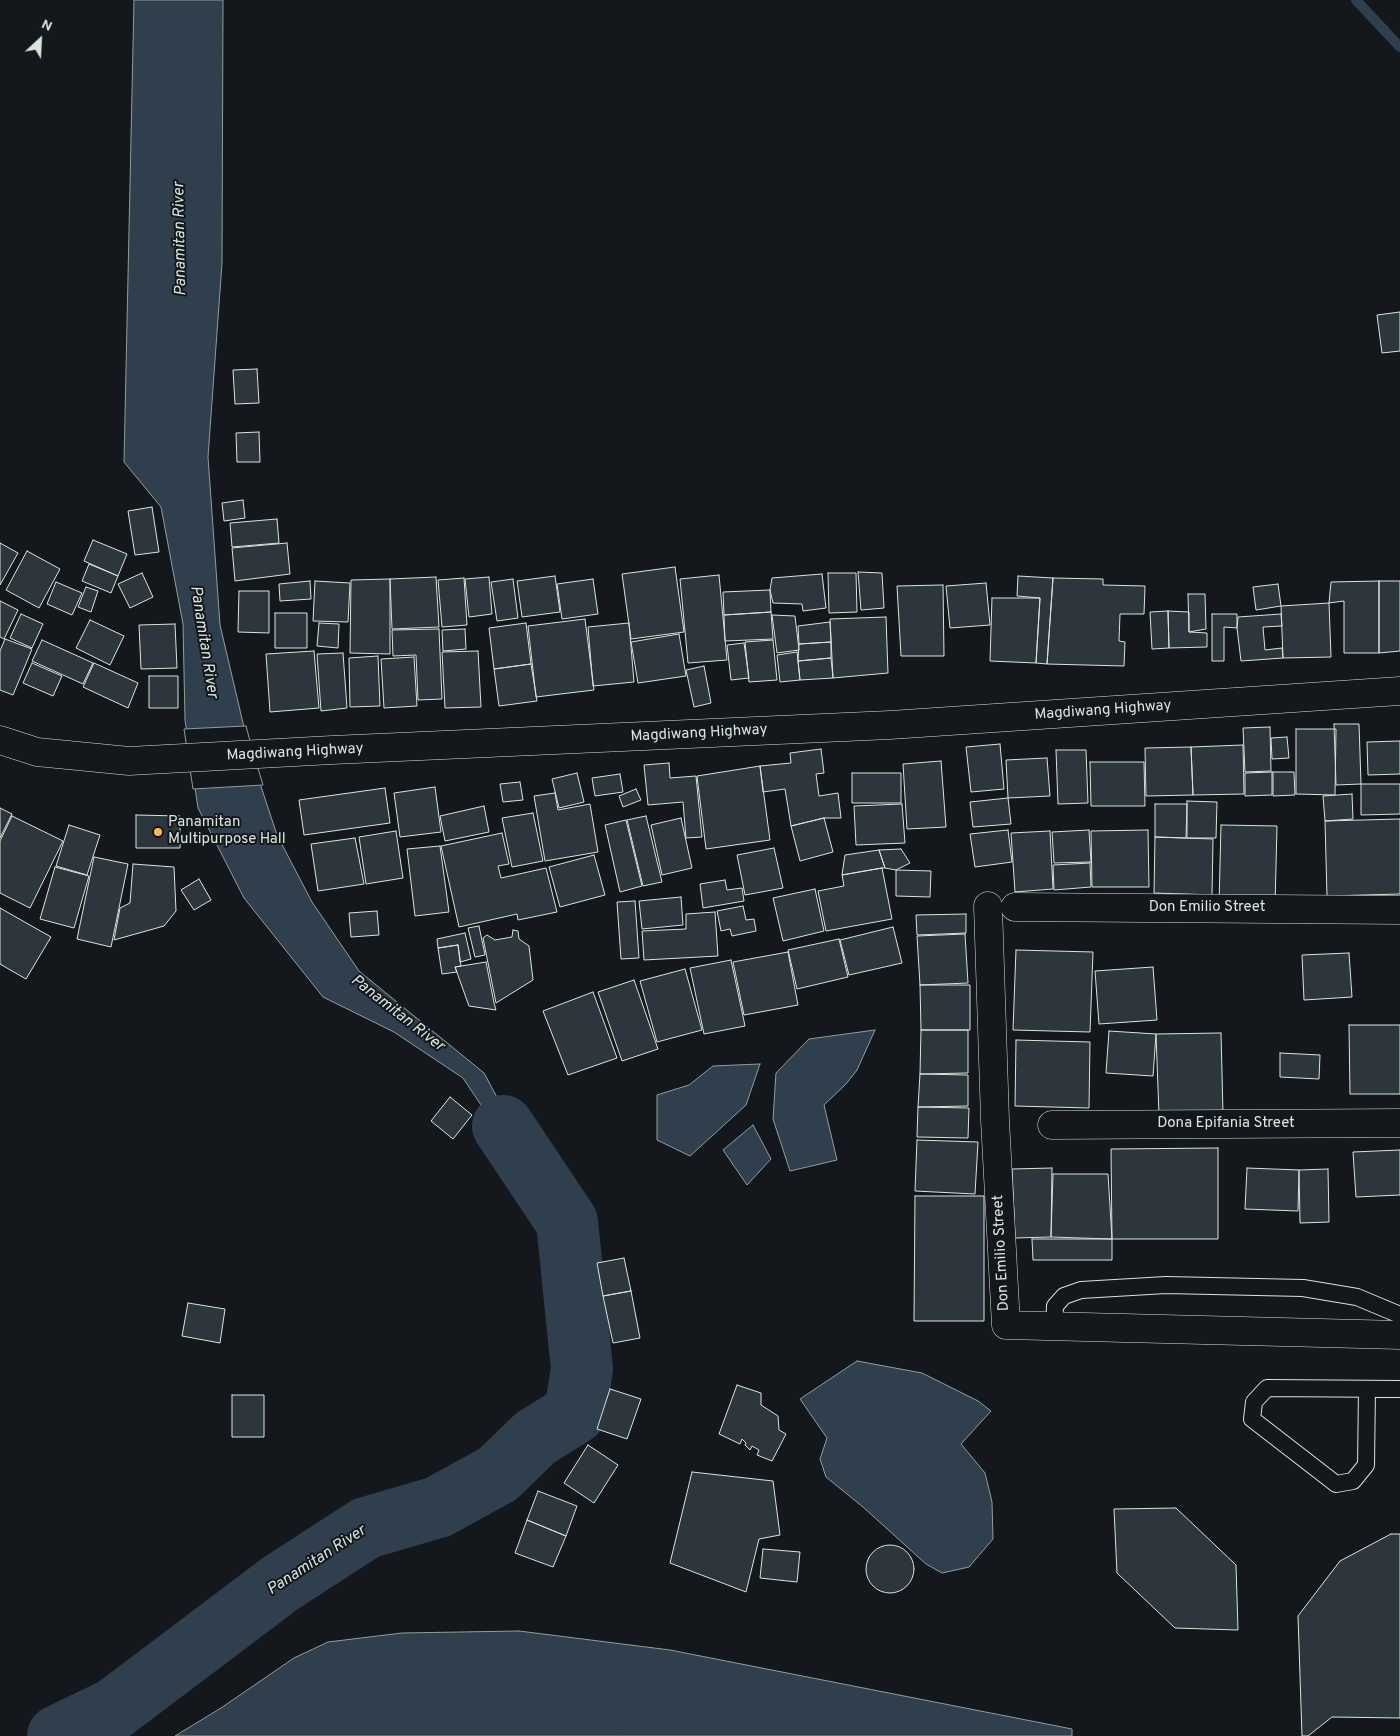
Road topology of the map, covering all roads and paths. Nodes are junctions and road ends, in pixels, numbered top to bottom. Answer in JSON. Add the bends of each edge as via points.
{"nodes":[{"id":1,"x":1400,"y":691,"type":"edge"},
{"id":2,"x":0,"y":740,"type":"edge"},
{"id":3,"x":988,"y":906,"type":"dead end"},
{"id":4,"x":1015,"y":907,"type":"dead end"},
{"id":5,"x":1400,"y":910,"type":"edge"},
{"id":6,"x":1400,"y":1123,"type":"edge"},
{"id":7,"x":1052,"y":1125,"type":"dead end"},
{"id":8,"x":1400,"y":1314,"type":"edge"},
{"id":9,"x":1054,"y":1327,"type":"junction"},
{"id":10,"x":1400,"y":1335,"type":"edge"},
{"id":11,"x":1367,"y":1389,"type":"junction"},
{"id":12,"x":1400,"y":1389,"type":"edge"}],
"edges":[{"from":1,"to":2,"type":"street","name":"Magdiwang Highway","via":[[890,725],[179,760],[80,758],[37,752]]},
{"from":3,"to":9,"type":"street","name":"Don Emilio Street","via":[[1006,1325]]},
{"from":4,"to":5,"type":"street","name":"Don Emilio Street"},
{"from":6,"to":7,"type":"street","name":"Dona Epifania Street"},
{"from":8,"to":9,"type":"lane","via":[[1357,1297],[1303,1288],[1166,1285],[1081,1290],[1064,1296],[1055,1306]]},
{"from":9,"to":10,"type":"street","name":"Don Emilio Street"},
{"from":11,"to":11,"type":"lane","via":[[1267,1388],[1254,1402],[1252,1419],[1336,1484],[1353,1481],[1366,1465]]},
{"from":11,"to":12,"type":"lane"}]}
